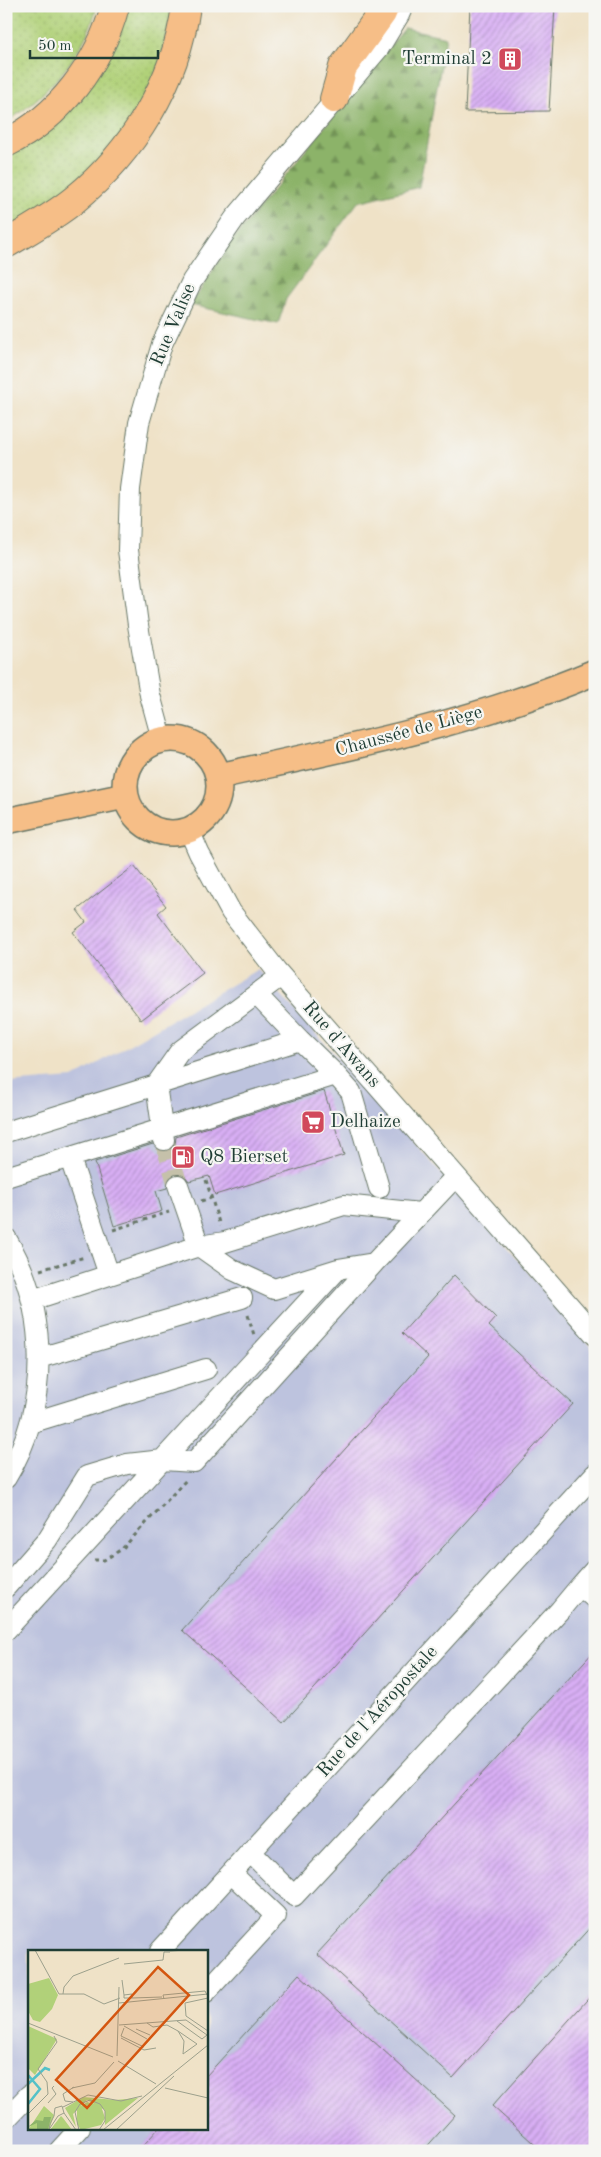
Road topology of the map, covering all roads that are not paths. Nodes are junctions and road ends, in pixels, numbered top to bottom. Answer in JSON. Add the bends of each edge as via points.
{"nodes":[{"id":1,"x":115,"y":6,"type":"edge"},
{"id":2,"x":186,"y":6,"type":"edge"},
{"id":3,"x":385,"y":6,"type":"edge"},
{"id":4,"x":403,"y":6,"type":"edge"},
{"id":5,"x":334,"y":99,"type":"junction"},
{"id":6,"x":6,"y":143,"type":"edge"},
{"id":7,"x":6,"y":244,"type":"edge"},
{"id":8,"x":595,"y":672,"type":"edge"},
{"id":9,"x":162,"y":739,"type":"junction"},
{"id":10,"x":218,"y":776,"type":"junction"},
{"id":11,"x":125,"y":796,"type":"junction"},
{"id":12,"x":6,"y":821,"type":"edge"},
{"id":13,"x":189,"y":830,"type":"junction"},
{"id":14,"x":281,"y":976,"type":"junction"},
{"id":15,"x":257,"y":995,"type":"junction"},
{"id":16,"x":300,"y":1040,"type":"junction"},
{"id":17,"x":336,"y":1075,"type":"junction"},
{"id":18,"x":156,"y":1085,"type":"junction"},
{"id":19,"x":6,"y":1132,"type":"edge"},
{"id":20,"x":163,"y":1135,"type":"junction"},
{"id":21,"x":70,"y":1158,"type":"junction"},
{"id":22,"x":456,"y":1176,"type":"junction"},
{"id":23,"x":6,"y":1177,"type":"edge"},
{"id":24,"x":178,"y":1184,"type":"tunnel mouth"},
{"id":25,"x":379,"y":1188,"type":"dead end"},
{"id":26,"x":420,"y":1213,"type":"junction"},
{"id":27,"x":6,"y":1238,"type":"edge"},
{"id":28,"x":199,"y":1246,"type":"junction"},
{"id":29,"x":374,"y":1263,"type":"junction"},
{"id":30,"x":338,"y":1269,"type":"junction"},
{"id":31,"x":109,"y":1275,"type":"junction"},
{"id":32,"x":313,"y":1277,"type":"junction"},
{"id":33,"x":242,"y":1298,"type":"dead end"},
{"id":34,"x":32,"y":1300,"type":"junction"},
{"id":35,"x":595,"y":1335,"type":"edge"},
{"id":36,"x":39,"y":1358,"type":"junction"},
{"id":37,"x":206,"y":1369,"type":"dead end"},
{"id":38,"x":30,"y":1423,"type":"junction"},
{"id":39,"x":156,"y":1461,"type":"junction"},
{"id":40,"x":595,"y":1474,"type":"edge"},
{"id":41,"x":6,"y":1478,"type":"edge"},
{"id":42,"x":595,"y":1570,"type":"edge"},
{"id":43,"x":580,"y":1586,"type":"junction"},
{"id":44,"x":6,"y":1587,"type":"edge"},
{"id":45,"x":595,"y":1599,"type":"edge"},
{"id":46,"x":6,"y":1630,"type":"edge"},
{"id":47,"x":250,"y":1852,"type":"junction"},
{"id":48,"x":231,"y":1873,"type":"junction"},
{"id":49,"x":161,"y":1950,"type":"edge"},
{"id":50,"x":208,"y":1990,"type":"edge"},
{"id":51,"x":28,"y":2096,"type":"edge"},
{"id":52,"x":6,"y":2120,"type":"edge"},
{"id":53,"x":78,"y":2130,"type":"edge"},
{"id":54,"x":59,"y":2151,"type":"edge"}],
"edges":[{"from":1,"to":6,"type":"highway","via":[[97,51],[77,84],[49,114],[23,135]]},
{"from":2,"to":7,"type":"highway","via":[[183,30],[167,78],[143,123],[75,199]]},
{"from":3,"to":5,"type":"highway","via":[[343,67]]},
{"from":4,"to":5,"type":"street","name":"Rue Valise","via":[[379,48]]},
{"from":5,"to":9,"type":"street","name":"Rue Valise","via":[[235,218],[192,281],[162,344],[139,423],[130,489],[128,550],[149,687]]},
{"from":8,"to":10,"type":"main road","name":"Chaussée de Liège","via":[[486,711],[405,734],[306,759]]},
{"from":9,"to":10,"type":"main road","via":[[181,739],[198,746],[211,759]]},
{"from":9,"to":11,"type":"main road","via":[[148,744],[128,766]]},
{"from":10,"to":13,"type":"main road","via":[[219,793],[214,808]]},
{"from":11,"to":12,"type":"main road"},
{"from":11,"to":13,"type":"main road","via":[[131,811],[142,823],[157,831]]},
{"from":13,"to":14,"type":"street","name":"Rue d'Awans","via":[[231,912]]},
{"from":14,"to":15,"type":"street"},
{"from":14,"to":22,"type":"street","name":"Rue d'Awans"},
{"from":15,"to":16,"type":"street"},
{"from":15,"to":18,"type":"street","via":[[180,1052]]},
{"from":16,"to":17,"type":"street"},
{"from":16,"to":18,"type":"street"},
{"from":17,"to":20,"type":"street"},
{"from":17,"to":25,"type":"street","via":[[351,1092]]},
{"from":18,"to":19,"type":"street"},
{"from":18,"to":20,"type":"street"},
{"from":20,"to":21,"type":"street"},
{"from":21,"to":23,"type":"street"},
{"from":21,"to":31,"type":"street"},
{"from":22,"to":26,"type":"street"},
{"from":22,"to":35,"type":"street","name":"Rue d'Awans"},
{"from":24,"to":28,"type":"street"},
{"from":26,"to":28,"type":"street","via":[[344,1205],[225,1242]]},
{"from":26,"to":29,"type":"street"},
{"from":27,"to":34,"type":"street","via":[[25,1274]]},
{"from":28,"to":31,"type":"street"},
{"from":28,"to":32,"type":"street","via":[[233,1270],[274,1288]]},
{"from":29,"to":30,"type":"street"},
{"from":29,"to":39,"type":"street","via":[[194,1462]]},
{"from":30,"to":32,"type":"street"},
{"from":30,"to":39,"type":"street"},
{"from":31,"to":34,"type":"street"},
{"from":32,"to":39,"type":"street"},
{"from":33,"to":36,"type":"street"},
{"from":34,"to":36,"type":"street"},
{"from":36,"to":38,"type":"street"},
{"from":37,"to":38,"type":"street"},
{"from":38,"to":41,"type":"street"},
{"from":39,"to":44,"type":"street","via":[[127,1464],[87,1476],[47,1540]]},
{"from":39,"to":46,"type":"street"},
{"from":40,"to":47,"type":"street","name":"Rue de l'Aéropostale"},
{"from":42,"to":43,"type":"street"},
{"from":43,"to":45,"type":"street"},
{"from":43,"to":47,"type":"street","via":[[554,1618],[294,1896]]},
{"from":47,"to":48,"type":"street","name":"Rue de l'Aéropostale"},
{"from":48,"to":49,"type":"street","name":"Rue de l'Aéropostale"},
{"from":48,"to":50,"type":"street","via":[[276,1916]]},
{"from":51,"to":52,"type":"street"},
{"from":53,"to":54,"type":"street"}]}
